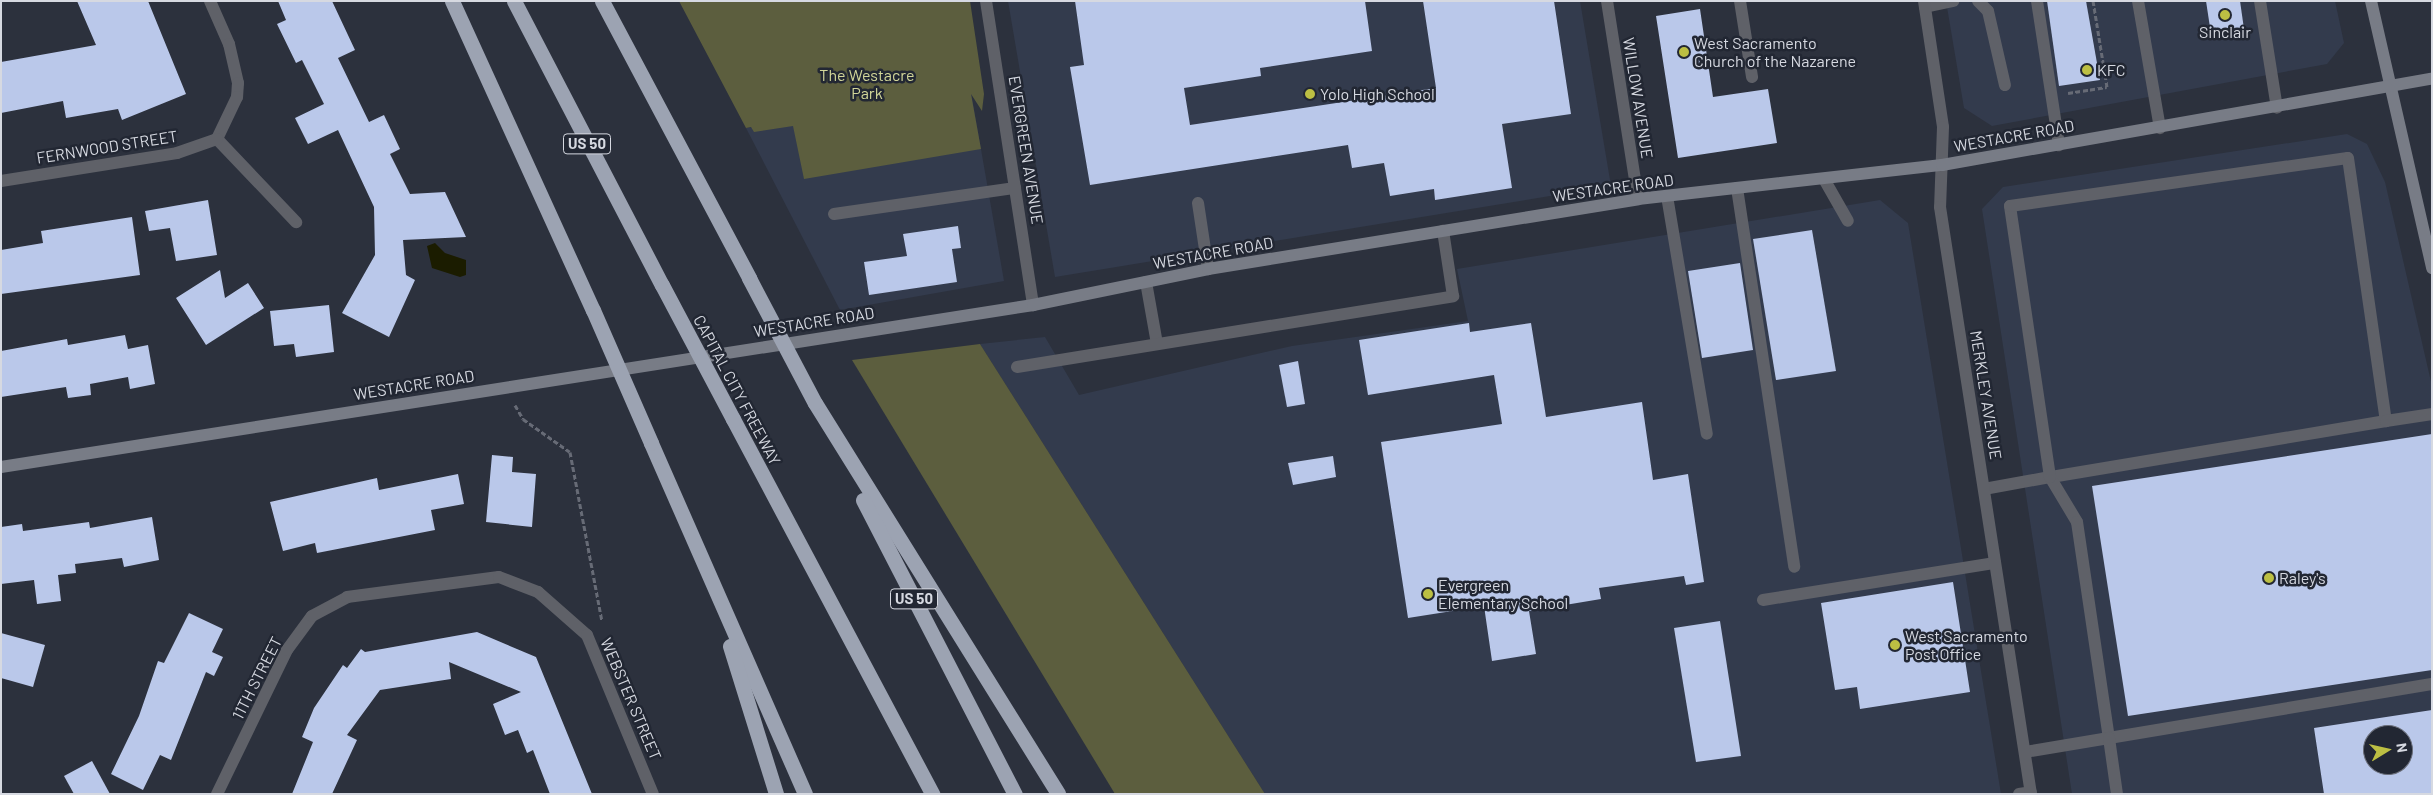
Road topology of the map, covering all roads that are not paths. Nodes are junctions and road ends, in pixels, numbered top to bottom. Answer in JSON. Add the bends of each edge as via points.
{"nodes":[{"id":1,"x":210,"y":1,"type":"edge"},
{"id":2,"x":452,"y":1,"type":"edge"},
{"id":3,"x":514,"y":1,"type":"edge"},
{"id":4,"x":602,"y":1,"type":"edge"},
{"id":5,"x":986,"y":1,"type":"edge"},
{"id":6,"x":1607,"y":1,"type":"edge"},
{"id":7,"x":1740,"y":1,"type":"edge"},
{"id":8,"x":1953,"y":1,"type":"edge"},
{"id":9,"x":1978,"y":1,"type":"edge"},
{"id":10,"x":2037,"y":1,"type":"edge"},
{"id":11,"x":2138,"y":1,"type":"edge"},
{"id":12,"x":2260,"y":1,"type":"edge"},
{"id":13,"x":2371,"y":1,"type":"edge"},
{"id":14,"x":1924,"y":4,"type":"edge"},
{"id":15,"x":1752,"y":77,"type":"dead end"},
{"id":16,"x":2432,"y":80,"type":"edge"},
{"id":17,"x":2005,"y":84,"type":"dead end"},
{"id":18,"x":2390,"y":88,"type":"junction"},
{"id":19,"x":2277,"y":108,"type":"junction"},
{"id":20,"x":2160,"y":128,"type":"junction"},
{"id":21,"x":217,"y":139,"type":"junction"},
{"id":22,"x":2059,"y":145,"type":"junction"},
{"id":23,"x":1942,"y":165,"type":"junction"},
{"id":24,"x":1824,"y":178,"type":"junction"},
{"id":25,"x":1,"y":181,"type":"edge"},
{"id":26,"x":1015,"y":188,"type":"junction"},
{"id":27,"x":1737,"y":188,"type":"junction"},
{"id":28,"x":1667,"y":196,"type":"junction"},
{"id":29,"x":1638,"y":200,"type":"junction"},
{"id":30,"x":1198,"y":203,"type":"dead end"},
{"id":31,"x":834,"y":214,"type":"dead end"},
{"id":32,"x":1848,"y":221,"type":"dead end"},
{"id":33,"x":296,"y":222,"type":"dead end"},
{"id":34,"x":1443,"y":231,"type":"junction"},
{"id":35,"x":2432,"y":268,"type":"edge"},
{"id":36,"x":1208,"y":269,"type":"junction"},
{"id":37,"x":1146,"y":282,"type":"junction"},
{"id":38,"x":1033,"y":304,"type":"junction"},
{"id":39,"x":1157,"y":344,"type":"junction"},
{"id":40,"x":1017,"y":367,"type":"dead end"},
{"id":41,"x":815,"y":403,"type":"junction"},
{"id":42,"x":2432,"y":414,"type":"edge"},
{"id":43,"x":2386,"y":421,"type":"junction"},
{"id":44,"x":1707,"y":434,"type":"dead end"},
{"id":45,"x":1,"y":467,"type":"edge"},
{"id":46,"x":2050,"y":477,"type":"junction"},
{"id":47,"x":1984,"y":489,"type":"junction"},
{"id":48,"x":1995,"y":563,"type":"junction"},
{"id":49,"x":1794,"y":567,"type":"dead end"},
{"id":50,"x":709,"y":578,"type":"junction"},
{"id":51,"x":347,"y":597,"type":"joint"},
{"id":52,"x":1763,"y":600,"type":"dead end"},
{"id":53,"x":2432,"y":684,"type":"edge"},
{"id":54,"x":2109,"y":738,"type":"junction"},
{"id":55,"x":2025,"y":752,"type":"junction"},
{"id":56,"x":2027,"y":793,"type":"edge"},
{"id":57,"x":217,"y":794,"type":"edge"},
{"id":58,"x":653,"y":794,"type":"edge"},
{"id":59,"x":776,"y":794,"type":"edge"},
{"id":60,"x":805,"y":794,"type":"edge"},
{"id":61,"x":932,"y":794,"type":"edge"},
{"id":62,"x":1015,"y":794,"type":"edge"},
{"id":63,"x":1058,"y":794,"type":"edge"},
{"id":64,"x":2117,"y":794,"type":"edge"}],
"edges":[{"from":1,"to":21,"type":"street","via":[[229,44],[238,83],[237,97]]},
{"from":2,"to":50,"type":"highway","bridge":true,"via":[[593,310]]},
{"from":3,"to":61,"type":"highway","name":"CAPITAL CITY FREEWAY","number":"US 50","bridge":true},
{"from":4,"to":41,"type":"highway","number":"US 50","bridge":true},
{"from":5,"to":26,"type":"street","name":"EVERGREEN AVENUE"},
{"from":6,"to":29,"type":"street","name":"WILLOW AVENUE"},
{"from":7,"to":15,"type":"street"},
{"from":8,"to":14,"type":"street"},
{"from":9,"to":17,"type":"street","via":[[1988,11]]},
{"from":10,"to":22,"type":"street"},
{"from":11,"to":20,"type":"street"},
{"from":12,"to":19,"type":"street"},
{"from":13,"to":18,"type":"street"},
{"from":14,"to":23,"type":"street","name":"MERKLEY AVENUE","via":[[1944,127]]},
{"from":16,"to":18,"type":"street","name":"WESTACRE ROAD"},
{"from":18,"to":19,"type":"street","name":"WESTACRE ROAD"},
{"from":18,"to":35,"type":"street"},
{"from":19,"to":20,"type":"street","name":"WESTACRE ROAD"},
{"from":20,"to":22,"type":"street","name":"WESTACRE ROAD"},
{"from":21,"to":25,"type":"street","name":"FERNWOOD STREET","via":[[177,153]]},
{"from":21,"to":33,"type":"street"},
{"from":22,"to":23,"type":"street","name":"WESTACRE ROAD"},
{"from":23,"to":24,"type":"street","name":"WESTACRE ROAD"},
{"from":23,"to":47,"type":"street","name":"MERKLEY AVENUE","via":[[1940,207]]},
{"from":24,"to":27,"type":"street","name":"WESTACRE ROAD"},
{"from":24,"to":32,"type":"street"},
{"from":26,"to":31,"type":"street"},
{"from":26,"to":38,"type":"street","name":"EVERGREEN AVENUE"},
{"from":27,"to":28,"type":"street","name":"WESTACRE ROAD"},
{"from":27,"to":49,"type":"street"},
{"from":28,"to":29,"type":"street","name":"WESTACRE ROAD"},
{"from":28,"to":44,"type":"street"},
{"from":29,"to":34,"type":"street","name":"WESTACRE ROAD"},
{"from":30,"to":36,"type":"street"},
{"from":34,"to":36,"type":"street","name":"WESTACRE ROAD"},
{"from":34,"to":39,"type":"street","via":[[1453,296]]},
{"from":36,"to":37,"type":"street","name":"WESTACRE ROAD"},
{"from":37,"to":38,"type":"street","name":"WESTACRE ROAD"},
{"from":37,"to":39,"type":"street"},
{"from":38,"to":45,"type":"street","name":"WESTACRE ROAD"},
{"from":39,"to":40,"type":"street"},
{"from":41,"to":62,"type":"highway","number":"US 50"},
{"from":41,"to":63,"type":"highway"},
{"from":42,"to":43,"type":"street"},
{"from":43,"to":46,"type":"street"},
{"from":43,"to":46,"type":"street","via":[[2348,158],[2010,206]]},
{"from":46,"to":47,"type":"street"},
{"from":46,"to":54,"type":"street","via":[[2077,522]]},
{"from":47,"to":48,"type":"street","name":"MERKLEY AVENUE"},
{"from":48,"to":52,"type":"street"},
{"from":48,"to":55,"type":"street","name":"MERKLEY AVENUE"},
{"from":50,"to":59,"type":"highway"},
{"from":50,"to":60,"type":"highway"},
{"from":51,"to":57,"type":"street","name":"11TH STREET","via":[[312,616],[287,650]]},
{"from":51,"to":58,"type":"street","name":"WEBSTER STREET","via":[[500,577],[538,592],[587,635]]},
{"from":53,"to":54,"type":"street"},
{"from":54,"to":55,"type":"street"},
{"from":54,"to":64,"type":"street"},
{"from":55,"to":56,"type":"street","name":"MERKLEY AVENUE"}]}
